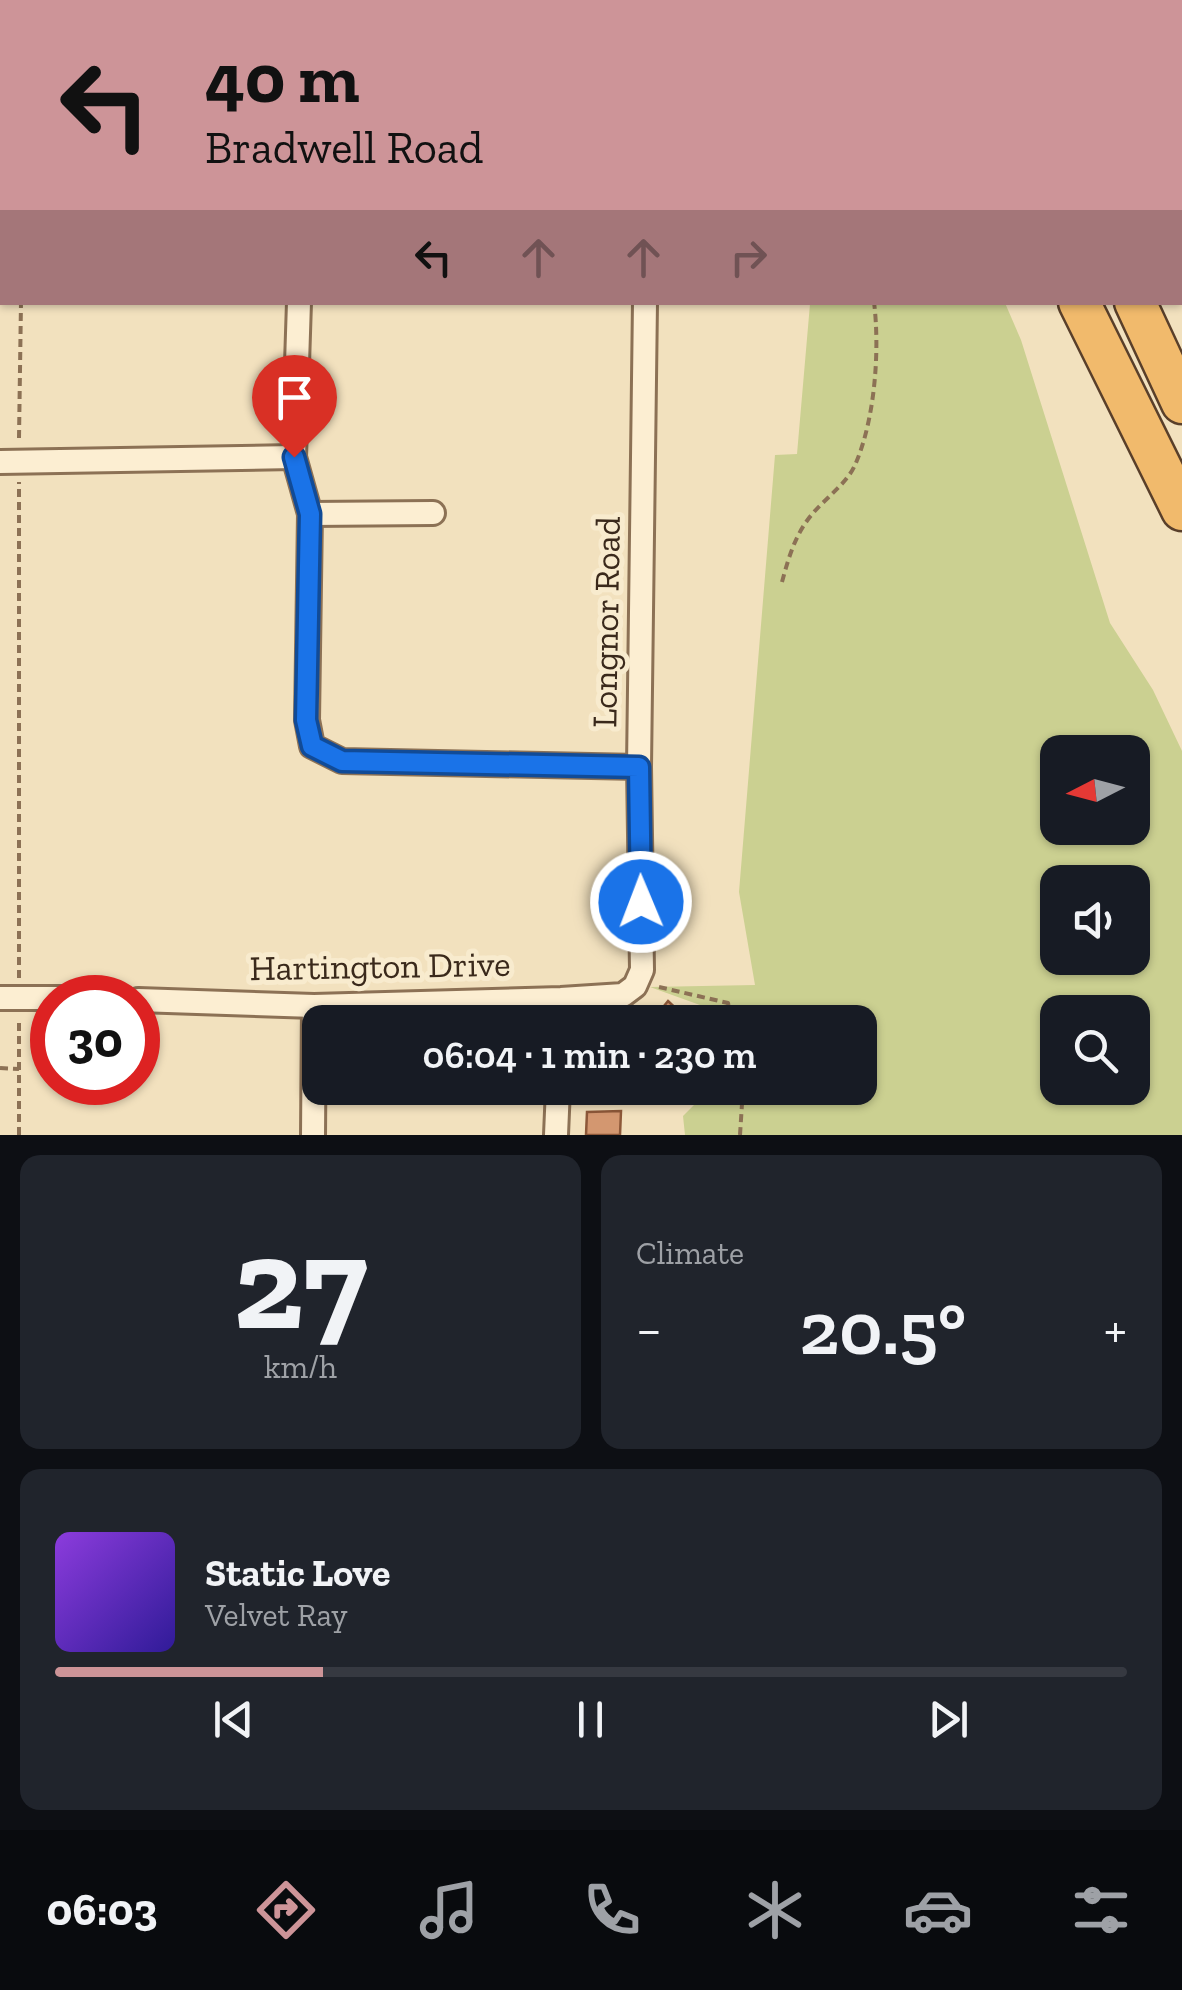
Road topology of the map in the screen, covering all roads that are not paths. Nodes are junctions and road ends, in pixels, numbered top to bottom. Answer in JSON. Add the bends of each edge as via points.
{"nodes":[{"id":1,"x":299,"y":305,"type":"edge"},
{"id":2,"x":645,"y":305,"type":"edge"},
{"id":3,"x":1080,"y":305,"type":"edge"},
{"id":4,"x":1136,"y":305,"type":"edge"},
{"id":5,"x":1182,"y":403,"type":"edge"},
{"id":6,"x":294,"y":457,"type":"junction"},
{"id":7,"x":10,"y":462,"type":"edge"},
{"id":8,"x":1182,"y":510,"type":"edge"},
{"id":9,"x":432,"y":513,"type":"dead end"},
{"id":10,"x":310,"y":514,"type":"junction"},
{"id":11,"x":639,"y":767,"type":"junction"},
{"id":12,"x":629,"y":990,"type":"joint"},
{"id":13,"x":160,"y":1001,"type":"edge"},
{"id":14,"x":580,"y":1005,"type":"edge"},
{"id":15,"x":302,"y":1006,"type":"edge"},
{"id":16,"x":313,"y":1105,"type":"edge"},
{"id":17,"x":557,"y":1105,"type":"edge"},
{"id":18,"x":313,"y":1135,"type":"edge"},
{"id":19,"x":556,"y":1135,"type":"edge"}],
"edges":[{"from":1,"to":6,"type":"street"},
{"from":2,"to":11,"type":"street","name":"Longnor Road"},
{"from":3,"to":8,"type":"highway"},
{"from":4,"to":5,"type":"highway"},
{"from":6,"to":7,"type":"street"},
{"from":6,"to":10,"type":"street"},
{"from":9,"to":10,"type":"street"},
{"from":10,"to":11,"type":"street","via":[[306,720],[312,746],[342,761]]},
{"from":11,"to":12,"type":"street","name":"Longnor Road","via":[[642,970]]},
{"from":12,"to":14,"type":"street","name":"Hartington Drive"},
{"from":13,"to":15,"type":"street","name":"Hartington Drive"},
{"from":16,"to":18,"type":"street"},
{"from":17,"to":19,"type":"street"}]}
